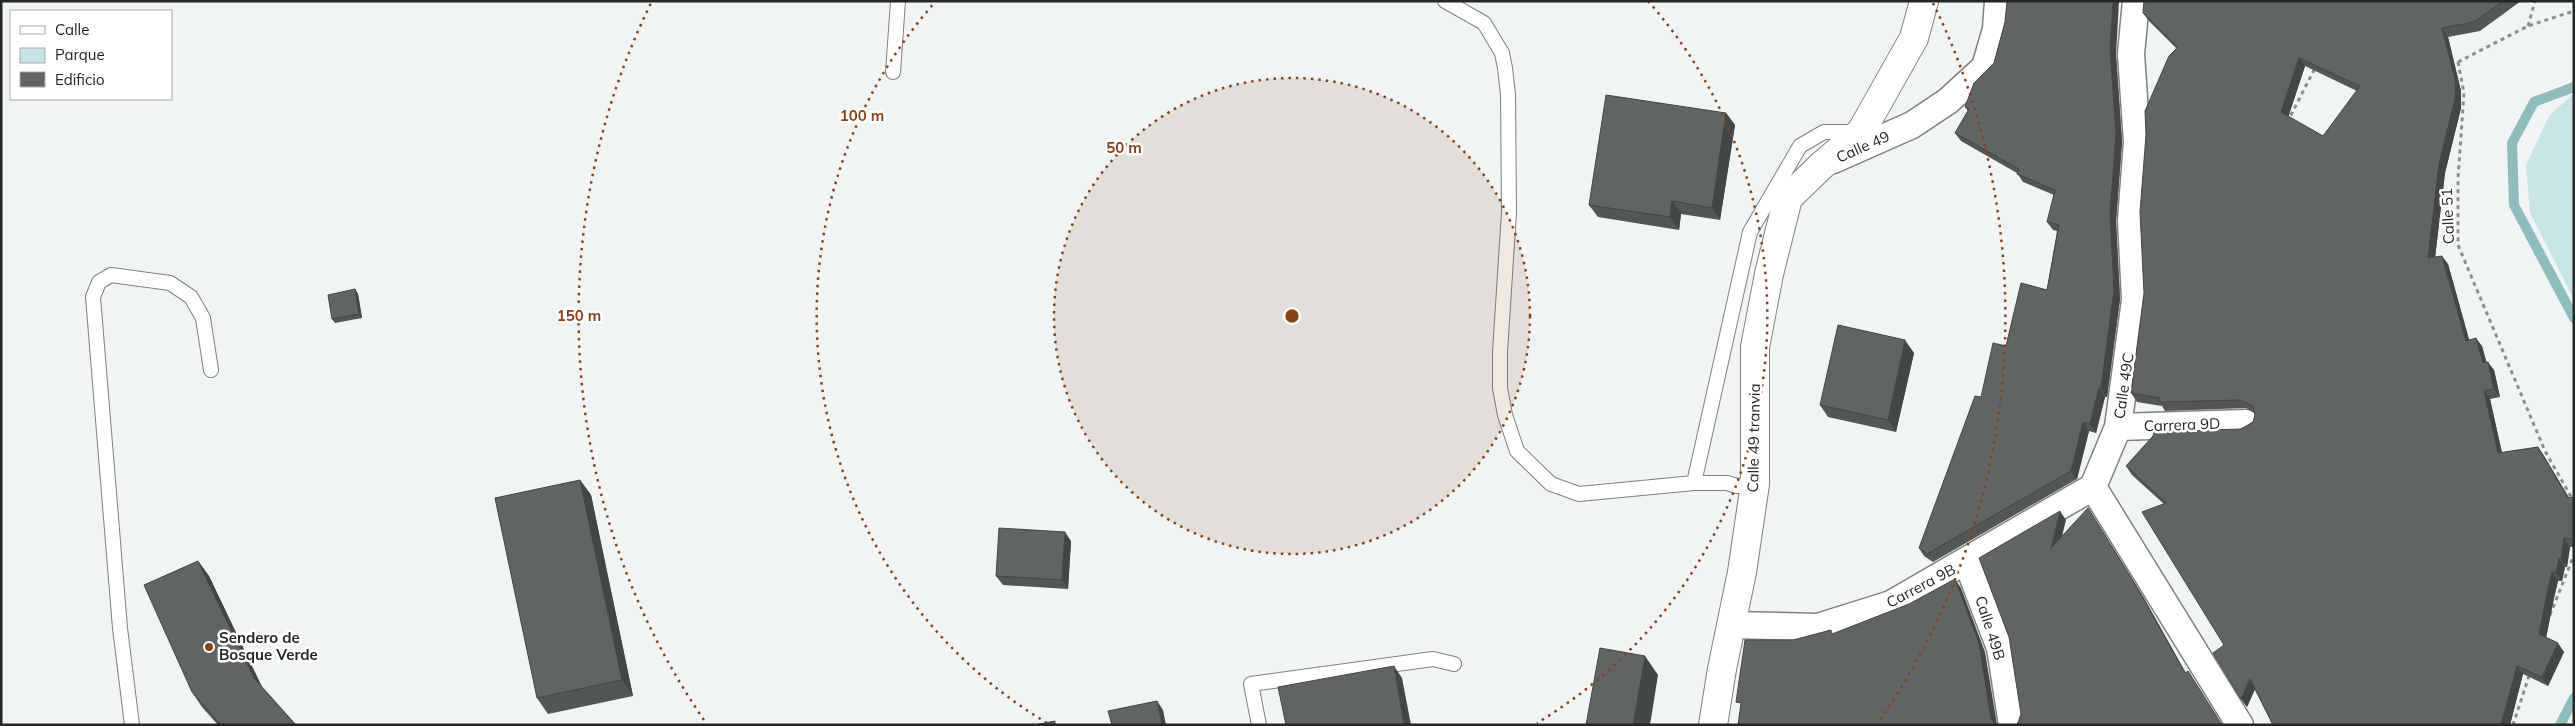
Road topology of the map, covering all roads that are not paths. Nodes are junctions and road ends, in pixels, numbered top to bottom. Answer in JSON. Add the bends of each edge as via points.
{"nodes":[{"id":1,"x":898,"y":1,"type":"edge"},
{"id":2,"x":1444,"y":1,"type":"edge"},
{"id":3,"x":1924,"y":1,"type":"edge"},
{"id":4,"x":1998,"y":1,"type":"edge"},
{"id":5,"x":2136,"y":1,"type":"edge"},
{"id":6,"x":893,"y":72,"type":"dead end"},
{"id":7,"x":1862,"y":132,"type":"junction"},
{"id":8,"x":1821,"y":166,"type":"junction"},
{"id":9,"x":211,"y":370,"type":"dead end"},
{"id":10,"x":2246,"y":423,"type":"dead end"},
{"id":11,"x":2118,"y":427,"type":"junction"},
{"id":12,"x":1694,"y":483,"type":"junction"},
{"id":13,"x":1755,"y":484,"type":"junction"},
{"id":14,"x":2093,"y":487,"type":"junction"},
{"id":15,"x":1967,"y":562,"type":"junction"},
{"id":16,"x":1731,"y":625,"type":"junction"},
{"id":17,"x":1454,"y":664,"type":"dead end"},
{"id":18,"x":132,"y":725,"type":"edge"},
{"id":19,"x":1259,"y":725,"type":"edge"},
{"id":20,"x":1713,"y":725,"type":"edge"},
{"id":21,"x":2012,"y":725,"type":"edge"},
{"id":22,"x":2240,"y":725,"type":"edge"}],
"edges":[{"from":1,"to":6,"type":"lane"},
{"from":2,"to":12,"type":"lane","via":[[1484,23],[1502,53],[1505,68],[1509,212],[1500,388],[1505,415],[1518,451],[1551,484],[1579,494]]},
{"from":3,"to":7,"type":"main road","name":"Calle 49","via":[[1914,38]]},
{"from":4,"to":8,"type":"street","name":"Calle 49","via":[[1996,30],[1985,67],[1948,101],[1912,125]]},
{"from":5,"to":11,"type":"street","name":"Calle 49C","via":[[2131,54],[2137,142],[2131,220],[2136,300]]},
{"from":7,"to":8,"type":"main road","name":"Calle 49"},
{"from":7,"to":12,"type":"lane","via":[[1824,132],[1800,146],[1750,232]]},
{"from":8,"to":13,"type":"main road","name":"Calle 49 tranvia","via":[[1788,198],[1770,274],[1755,347]]},
{"from":9,"to":18,"type":"lane","via":[[204,318],[190,297],[170,284],[111,275],[99,282],[93,297],[120,628]]},
{"from":10,"to":11,"type":"street","name":"Carrera 9D"},
{"from":11,"to":14,"type":"street","name":"Calle 49C"},
{"from":12,"to":13,"type":"lane"},
{"from":13,"to":16,"type":"main road","name":"Calle 49 tranvia"},
{"from":14,"to":15,"type":"street","name":"Carrera 9B"},
{"from":14,"to":22,"type":"street"},
{"from":15,"to":16,"type":"street","name":"Carrera 9B","via":[[1891,604],[1818,627]]},
{"from":15,"to":21,"type":"street","name":"Calle 49B","via":[[2000,648]]},
{"from":16,"to":20,"type":"main road","name":"Calle 49 tranvia"},
{"from":17,"to":19,"type":"lane","via":[[1432,659],[1251,684]]}]}
